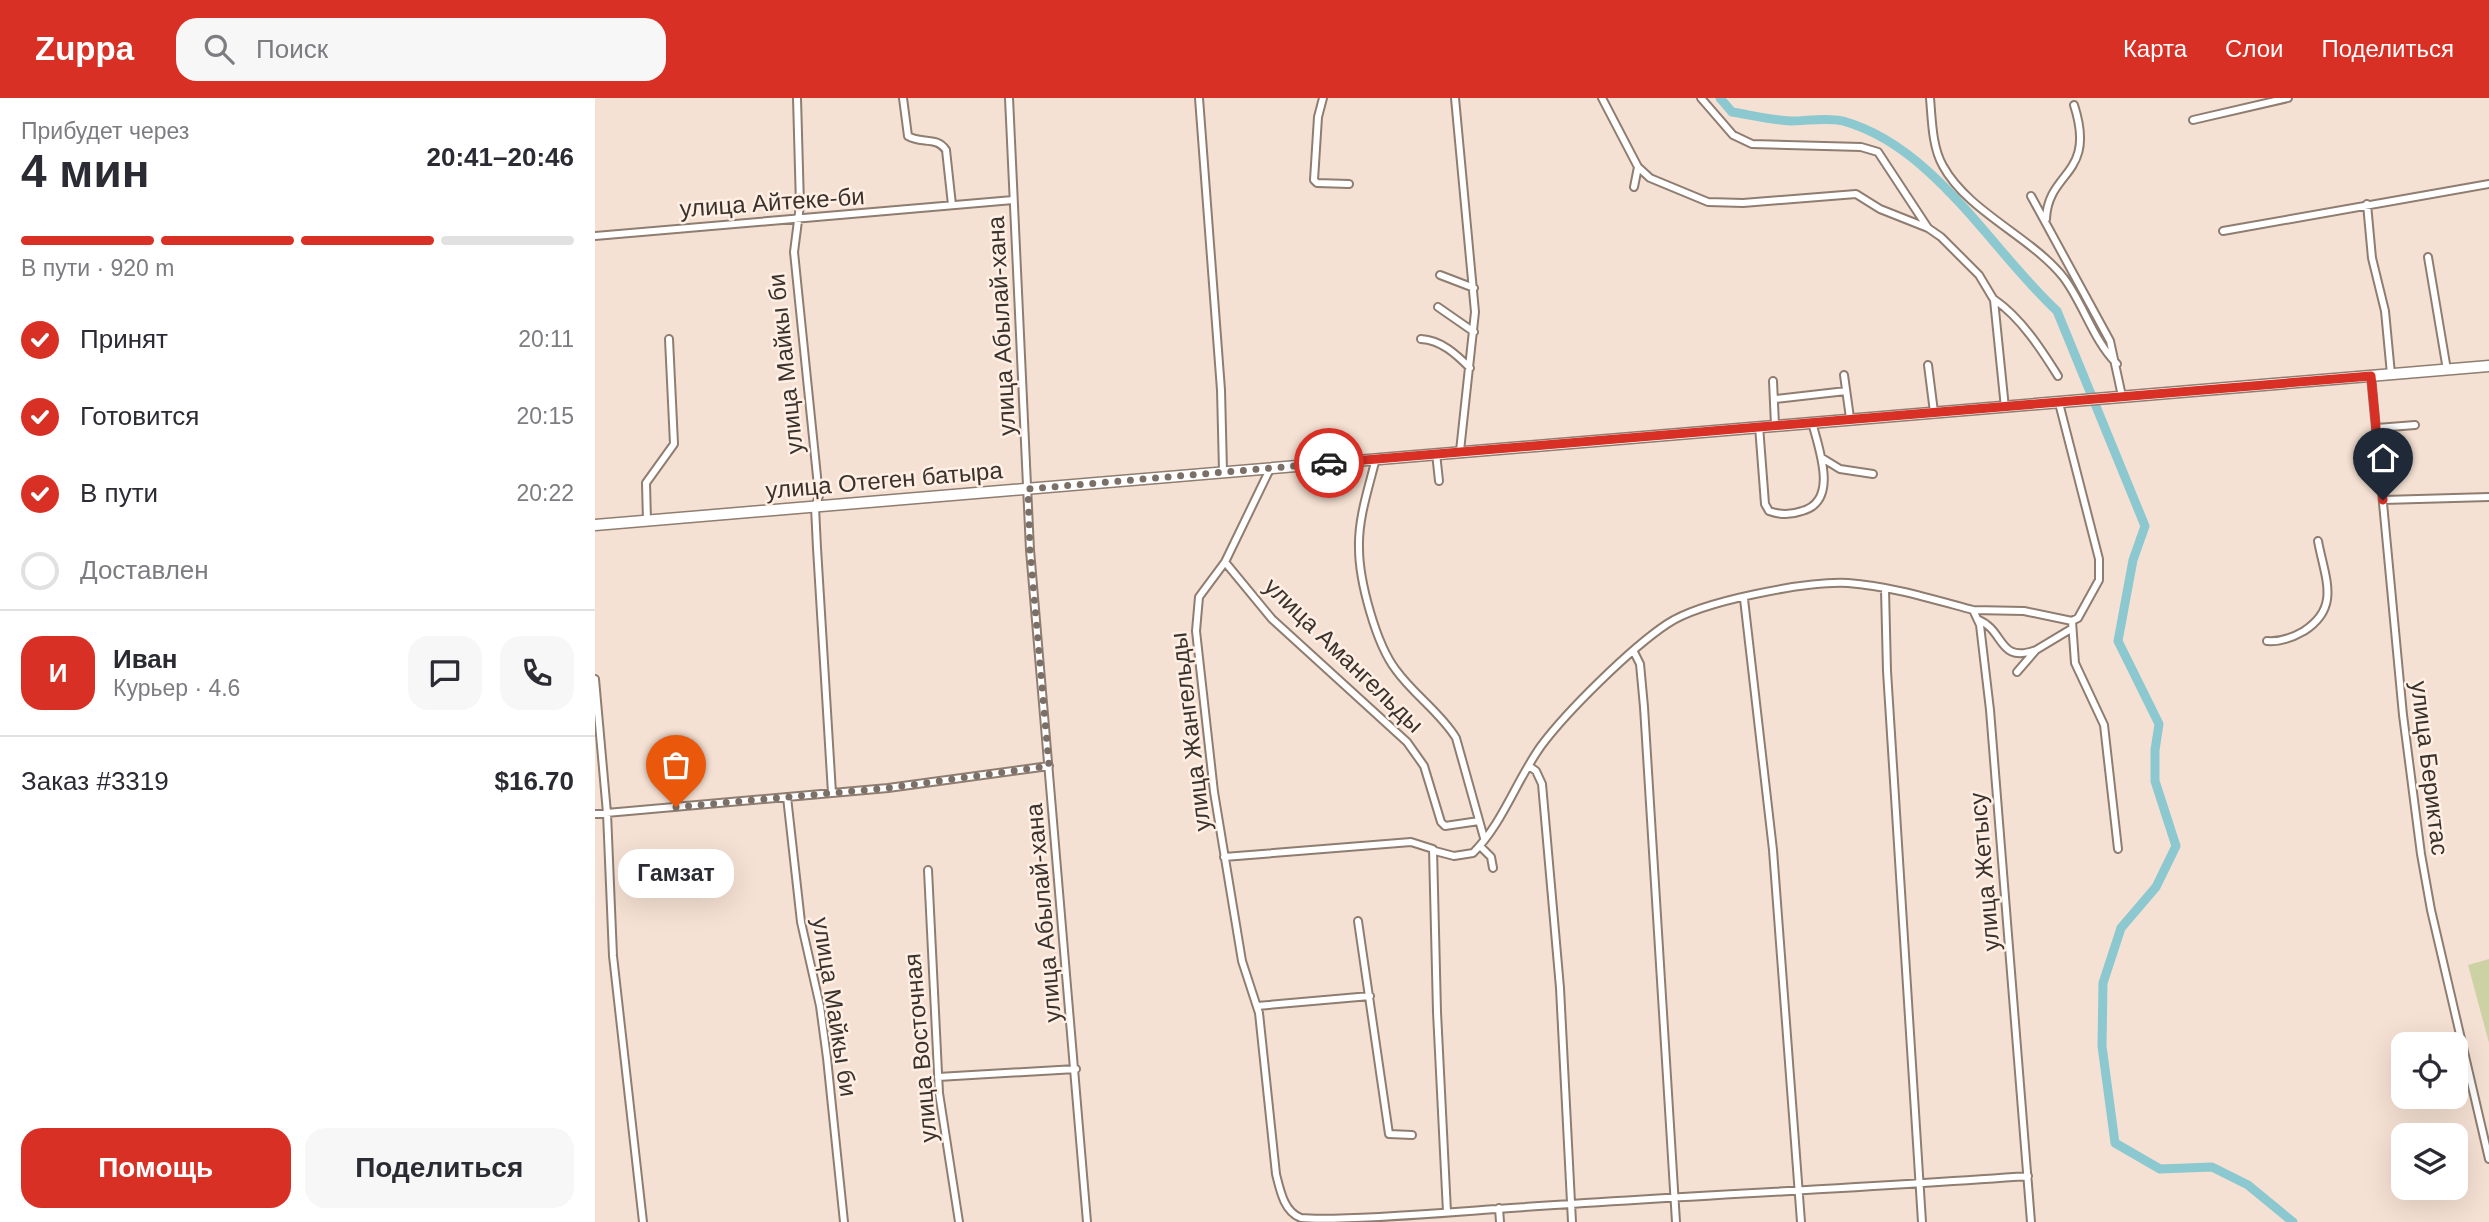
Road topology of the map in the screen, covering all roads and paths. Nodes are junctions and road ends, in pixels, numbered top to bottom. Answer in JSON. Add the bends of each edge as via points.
{"nodes":[{"id":1,"x":797,"y":98,"type":"edge"},
{"id":2,"x":904,"y":98,"type":"edge"},
{"id":3,"x":1009,"y":98,"type":"edge"},
{"id":4,"x":1199,"y":98,"type":"edge"},
{"id":5,"x":1323,"y":98,"type":"edge"},
{"id":6,"x":1455,"y":98,"type":"edge"},
{"id":7,"x":1602,"y":98,"type":"edge"},
{"id":8,"x":1701,"y":98,"type":"edge"},
{"id":9,"x":1930,"y":98,"type":"edge"},
{"id":10,"x":2288,"y":98,"type":"edge"},
{"id":11,"x":2074,"y":105,"type":"dead end"},
{"id":12,"x":2193,"y":120,"type":"dead end"},
{"id":13,"x":1638,"y":167,"type":"junction"},
{"id":14,"x":1349,"y":184,"type":"dead end"},
{"id":15,"x":2489,"y":184,"type":"edge"},
{"id":16,"x":1634,"y":187,"type":"dead end"},
{"id":17,"x":2031,"y":195,"type":"dead end"},
{"id":18,"x":1013,"y":200,"type":"junction"},
{"id":19,"x":2367,"y":204,"type":"junction"},
{"id":20,"x":952,"y":205,"type":"junction"},
{"id":21,"x":798,"y":219,"type":"junction"},
{"id":22,"x":2046,"y":221,"type":"junction"},
{"id":23,"x":1927,"y":228,"type":"junction"},
{"id":24,"x":2223,"y":231,"type":"dead end"},
{"id":25,"x":595,"y":236,"type":"edge"},
{"id":26,"x":2428,"y":257,"type":"dead end"},
{"id":27,"x":1440,"y":275,"type":"dead end"},
{"id":28,"x":1474,"y":288,"type":"junction"},
{"id":29,"x":1994,"y":300,"type":"junction"},
{"id":30,"x":1438,"y":306,"type":"dead end"},
{"id":31,"x":1474,"y":332,"type":"junction"},
{"id":32,"x":669,"y":339,"type":"dead end"},
{"id":33,"x":1421,"y":339,"type":"dead end"},
{"id":34,"x":2117,"y":364,"type":"junction"},
{"id":35,"x":1928,"y":365,"type":"dead end"},
{"id":36,"x":2489,"y":366,"type":"edge"},
{"id":37,"x":1470,"y":368,"type":"junction"},
{"id":38,"x":2447,"y":370,"type":"junction"},
{"id":39,"x":2391,"y":374,"type":"junction"},
{"id":40,"x":1844,"y":375,"type":"dead end"},
{"id":41,"x":2058,"y":376,"type":"dead end"},
{"id":42,"x":2371,"y":376,"type":"junction"},
{"id":43,"x":1773,"y":382,"type":"dead end"},
{"id":44,"x":1846,"y":391,"type":"junction"},
{"id":45,"x":2122,"y":396,"type":"junction"},
{"id":46,"x":1775,"y":399,"type":"junction"},
{"id":47,"x":2059,"y":403,"type":"junction"},
{"id":48,"x":2005,"y":408,"type":"junction"},
{"id":49,"x":1934,"y":412,"type":"junction"},
{"id":50,"x":1850,"y":418,"type":"junction"},
{"id":51,"x":1812,"y":422,"type":"junction"},
{"id":52,"x":1775,"y":425,"type":"junction"},
{"id":53,"x":2415,"y":425,"type":"dead end"},
{"id":54,"x":1759,"y":426,"type":"junction"},
{"id":55,"x":2377,"y":428,"type":"junction"},
{"id":56,"x":1460,"y":451,"type":"junction"},
{"id":57,"x":1436,"y":453,"type":"junction"},
{"id":58,"x":1376,"y":458,"type":"junction"},
{"id":59,"x":1822,"y":458,"type":"junction"},
{"id":60,"x":1270,"y":469,"type":"junction"},
{"id":61,"x":1223,"y":471,"type":"junction"},
{"id":62,"x":1873,"y":474,"type":"dead end"},
{"id":63,"x":1439,"y":481,"type":"dead end"},
{"id":64,"x":1028,"y":489,"type":"junction"},
{"id":65,"x":2489,"y":497,"type":"edge"},
{"id":66,"x":2383,"y":500,"type":"junction"},
{"id":67,"x":815,"y":507,"type":"junction"},
{"id":68,"x":647,"y":521,"type":"junction"},
{"id":69,"x":595,"y":525,"type":"edge"},
{"id":70,"x":2318,"y":541,"type":"dead end"},
{"id":71,"x":1225,"y":562,"type":"junction"},
{"id":72,"x":1885,"y":589,"type":"junction"},
{"id":73,"x":1744,"y":599,"type":"junction"},
{"id":74,"x":1973,"y":610,"type":"junction"},
{"id":75,"x":1979,"y":620,"type":"junction"},
{"id":76,"x":2072,"y":621,"type":"junction"},
{"id":77,"x":2071,"y":629,"type":"junction"},
{"id":78,"x":2267,"y":641,"type":"dead end"},
{"id":79,"x":2036,"y":650,"type":"junction"},
{"id":80,"x":1634,"y":652,"type":"junction"},
{"id":81,"x":2017,"y":672,"type":"dead end"},
{"id":82,"x":595,"y":679,"type":"edge"},
{"id":83,"x":1049,"y":766,"type":"junction"},
{"id":84,"x":1529,"y":766,"type":"junction"},
{"id":85,"x":832,"y":793,"type":"junction"},
{"id":86,"x":787,"y":797,"type":"junction"},
{"id":87,"x":607,"y":813,"type":"junction"},
{"id":88,"x":595,"y":814,"type":"edge"},
{"id":89,"x":1479,"y":821,"type":"junction"},
{"id":90,"x":1484,"y":838,"type":"junction"},
{"id":91,"x":1479,"y":846,"type":"junction"},
{"id":92,"x":2118,"y":849,"type":"dead end"},
{"id":93,"x":1434,"y":850,"type":"junction"},
{"id":94,"x":1445,"y":855,"type":"junction"},
{"id":95,"x":1224,"y":857,"type":"junction"},
{"id":96,"x":1434,"y":860,"type":"junction"},
{"id":97,"x":1493,"y":869,"type":"dead end"},
{"id":98,"x":928,"y":870,"type":"dead end"},
{"id":99,"x":1358,"y":921,"type":"dead end"},
{"id":100,"x":1370,"y":996,"type":"junction"},
{"id":101,"x":1257,"y":1006,"type":"junction"},
{"id":102,"x":1076,"y":1069,"type":"junction"},
{"id":103,"x":938,"y":1077,"type":"junction"},
{"id":104,"x":1412,"y":1135,"type":"dead end"},
{"id":105,"x":2489,"y":1159,"type":"edge"},
{"id":106,"x":2028,"y":1177,"type":"junction"},
{"id":107,"x":1920,"y":1184,"type":"junction"},
{"id":108,"x":1798,"y":1192,"type":"junction"},
{"id":109,"x":1674,"y":1199,"type":"junction"},
{"id":110,"x":1572,"y":1203,"type":"junction"},
{"id":111,"x":1499,"y":1208,"type":"junction"},
{"id":112,"x":1447,"y":1212,"type":"junction"},
{"id":113,"x":643,"y":1222,"type":"edge"},
{"id":114,"x":844,"y":1222,"type":"edge"},
{"id":115,"x":959,"y":1222,"type":"edge"},
{"id":116,"x":1087,"y":1222,"type":"edge"},
{"id":117,"x":1363,"y":1222,"type":"edge"},
{"id":118,"x":1500,"y":1222,"type":"edge"},
{"id":119,"x":1572,"y":1222,"type":"edge"},
{"id":120,"x":1676,"y":1222,"type":"edge"},
{"id":121,"x":1801,"y":1222,"type":"edge"},
{"id":122,"x":1922,"y":1222,"type":"edge"},
{"id":123,"x":2031,"y":1222,"type":"edge"}],
"edges":[{"from":1,"to":21,"type":"street","name":"улица Майкы би"},
{"from":2,"to":20,"type":"street","via":[[908,136],[936,142],[946,150]]},
{"from":3,"to":18,"type":"street","name":"улица Абылай-хана"},
{"from":4,"to":61,"type":"street"},
{"from":5,"to":14,"type":"street","via":[[1314,180]]},
{"from":6,"to":28,"type":"street"},
{"from":7,"to":13,"type":"street"},
{"from":8,"to":23,"type":"street","via":[[1733,135],[1752,144],[1861,147],[1878,152]]},
{"from":9,"to":34,"type":"street","via":[[1943,166],[1967,193],[2063,277]]},
{"from":10,"to":12,"type":"street"},
{"from":11,"to":22,"type":"street","via":[[2082,138],[2071,171],[2049,201]]},
{"from":13,"to":16,"type":"street"},
{"from":13,"to":23,"type":"street","via":[[1650,178],[1716,204],[1856,194]]},
{"from":15,"to":19,"type":"street"},
{"from":17,"to":22,"type":"street"},
{"from":18,"to":20,"type":"street","name":"улица Айтеке-би"},
{"from":18,"to":64,"type":"street","name":"улица Абылай-хана"},
{"from":19,"to":24,"type":"street"},
{"from":19,"to":39,"type":"street"},
{"from":20,"to":21,"type":"street","name":"улица Айтеке-би"},
{"from":21,"to":25,"type":"street","name":"улица Айтеке-би"},
{"from":21,"to":67,"type":"street","name":"улица Майкы би","via":[[794,251],[818,496]]},
{"from":22,"to":34,"type":"street","via":[[2110,341]]},
{"from":23,"to":29,"type":"street","via":[[1973,268]]},
{"from":26,"to":38,"type":"street"},
{"from":27,"to":28,"type":"street"},
{"from":28,"to":31,"type":"street"},
{"from":29,"to":41,"type":"street","via":[[2028,334]]},
{"from":29,"to":48,"type":"street"},
{"from":30,"to":31,"type":"street"},
{"from":31,"to":37,"type":"street"},
{"from":32,"to":68,"type":"street","via":[[672,449],[646,483]]},
{"from":33,"to":37,"type":"street","via":[[1431,339],[1454,352]]},
{"from":34,"to":45,"type":"street"},
{"from":35,"to":49,"type":"street"},
{"from":36,"to":38,"type":"main road","name":"улица Отеген батыра"},
{"from":37,"to":56,"type":"street"},
{"from":38,"to":39,"type":"main road","name":"улица Отеген батыра"},
{"from":39,"to":42,"type":"main road","name":"улица Отеген батыра"},
{"from":40,"to":44,"type":"street"},
{"from":42,"to":45,"type":"main road","name":"улица Отеген батыра"},
{"from":42,"to":55,"type":"street","name":"улица Бериктас"},
{"from":43,"to":46,"type":"street"},
{"from":44,"to":46,"type":"street"},
{"from":44,"to":50,"type":"street"},
{"from":45,"to":47,"type":"main road","name":"улица Отеген батыра"},
{"from":46,"to":52,"type":"street"},
{"from":47,"to":48,"type":"main road","name":"улица Отеген батыра"},
{"from":47,"to":76,"type":"street","via":[[2100,570],[2092,595]]},
{"from":48,"to":49,"type":"main road","name":"улица Отеген батыра"},
{"from":49,"to":50,"type":"main road","name":"улица Отеген батыра"},
{"from":50,"to":51,"type":"main road","name":"улица Отеген батыра"},
{"from":51,"to":52,"type":"main road","name":"улица Отеген батыра"},
{"from":51,"to":59,"type":"street"},
{"from":52,"to":54,"type":"main road","name":"улица Отеген батыра"},
{"from":53,"to":55,"type":"street"},
{"from":54,"to":56,"type":"main road","name":"улица Отеген батыра"},
{"from":54,"to":59,"type":"street","via":[[1769,511],[1809,509],[1819,499],[1825,482]]},
{"from":55,"to":66,"type":"street","name":"улица Бериктас"},
{"from":56,"to":57,"type":"main road","name":"улица Отеген батыра"},
{"from":57,"to":58,"type":"main road","name":"улица Отеген батыра"},
{"from":57,"to":63,"type":"street"},
{"from":58,"to":60,"type":"main road","name":"улица Отеген батыра"},
{"from":58,"to":89,"type":"street","via":[[1359,548],[1368,599],[1380,639],[1396,670],[1456,738]]},
{"from":59,"to":62,"type":"street","via":[[1840,469]]},
{"from":60,"to":61,"type":"main road","name":"улица Отеген батыра"},
{"from":60,"to":71,"type":"street","name":"улица Жангельды"},
{"from":61,"to":64,"type":"main road","name":"улица Отеген батыра"},
{"from":64,"to":67,"type":"main road","name":"улица Отеген батыра"},
{"from":64,"to":83,"type":"street","name":"улица Абылай-хана"},
{"from":65,"to":66,"type":"street"},
{"from":66,"to":105,"type":"street","name":"улица Бериктас","via":[[2403,715],[2423,865]]},
{"from":67,"to":68,"type":"main road","name":"улица Отеген батыра"},
{"from":67,"to":85,"type":"street","name":"улица Майкы би"},
{"from":68,"to":69,"type":"main road","name":"улица Отеген батыра"},
{"from":70,"to":78,"type":"street","via":[[2326,611],[2296,636]]},
{"from":71,"to":89,"type":"street","name":"улица Амангельды","via":[[1272,619],[1408,742],[1424,766],[1441,822],[1455,826]]},
{"from":71,"to":95,"type":"street","name":"улица Жангельды","via":[[1199,597],[1196,631]]},
{"from":72,"to":73,"type":"street","via":[[1828,583]]},
{"from":72,"to":74,"type":"street"},
{"from":72,"to":107,"type":"street"},
{"from":73,"to":80,"type":"street","via":[[1680,617]]},
{"from":73,"to":108,"type":"street","via":[[1773,850]]},
{"from":74,"to":75,"type":"street","name":"улица Жетысу"},
{"from":74,"to":76,"type":"street","via":[[2024,611]]},
{"from":75,"to":79,"type":"street","via":[[2008,652],[2019,655]]},
{"from":75,"to":106,"type":"street","name":"улица Жетысу"},
{"from":76,"to":77,"type":"street"},
{"from":77,"to":79,"type":"street"},
{"from":77,"to":92,"type":"street","via":[[2075,663],[2104,725]]},
{"from":79,"to":81,"type":"street"},
{"from":80,"to":84,"type":"street","via":[[1561,723]]},
{"from":80,"to":109,"type":"street","via":[[1640,664],[1644,707]]},
{"from":82,"to":87,"type":"street"},
{"from":83,"to":85,"type":"street"},
{"from":83,"to":102,"type":"street","name":"улица Абылай-хана"},
{"from":84,"to":90,"type":"street"},
{"from":84,"to":110,"type":"street","via":[[1536,771],[1543,796]]},
{"from":85,"to":86,"type":"street"},
{"from":86,"to":87,"type":"street"},
{"from":86,"to":114,"type":"street","name":"улица Майкы би","via":[[801,922],[827,1058]]},
{"from":87,"to":88,"type":"street"},
{"from":87,"to":113,"type":"street","via":[[613,956]]},
{"from":89,"to":90,"type":"street"},
{"from":90,"to":91,"type":"street"},
{"from":91,"to":94,"type":"street","via":[[1463,856]]},
{"from":91,"to":97,"type":"street","via":[[1492,857]]},
{"from":93,"to":94,"type":"street"},
{"from":93,"to":95,"type":"street","via":[[1411,842]]},
{"from":93,"to":96,"type":"street"},
{"from":94,"to":96,"type":"street"},
{"from":95,"to":101,"type":"street","name":"улица Жангельды","via":[[1242,961]]},
{"from":96,"to":112,"type":"street"},
{"from":98,"to":103,"type":"street","name":"улица Восточная"},
{"from":99,"to":100,"type":"street"},
{"from":100,"to":101,"type":"street"},
{"from":100,"to":104,"type":"street","via":[[1389,1134]]},
{"from":101,"to":117,"type":"street","name":"улица Жангельды","via":[[1281,1195],[1296,1216],[1304,1219]]},
{"from":102,"to":103,"type":"street"},
{"from":102,"to":116,"type":"street","name":"улица Абылай-хана"},
{"from":103,"to":115,"type":"street","name":"улица Восточная"},
{"from":106,"to":107,"type":"street","name":"улица Жангельды"},
{"from":106,"to":123,"type":"street","name":"улица Жетысу"},
{"from":107,"to":108,"type":"street","name":"улица Жангельды"},
{"from":107,"to":122,"type":"street"},
{"from":108,"to":109,"type":"street","name":"улица Жангельды"},
{"from":108,"to":121,"type":"street"},
{"from":109,"to":110,"type":"street","name":"улица Жангельды"},
{"from":109,"to":120,"type":"street"},
{"from":110,"to":111,"type":"street","name":"улица Жангельды"},
{"from":110,"to":119,"type":"street"},
{"from":111,"to":112,"type":"street","name":"улица Жангельды"},
{"from":111,"to":118,"type":"street"},
{"from":112,"to":117,"type":"street","name":"улица Жангельды"}]}
